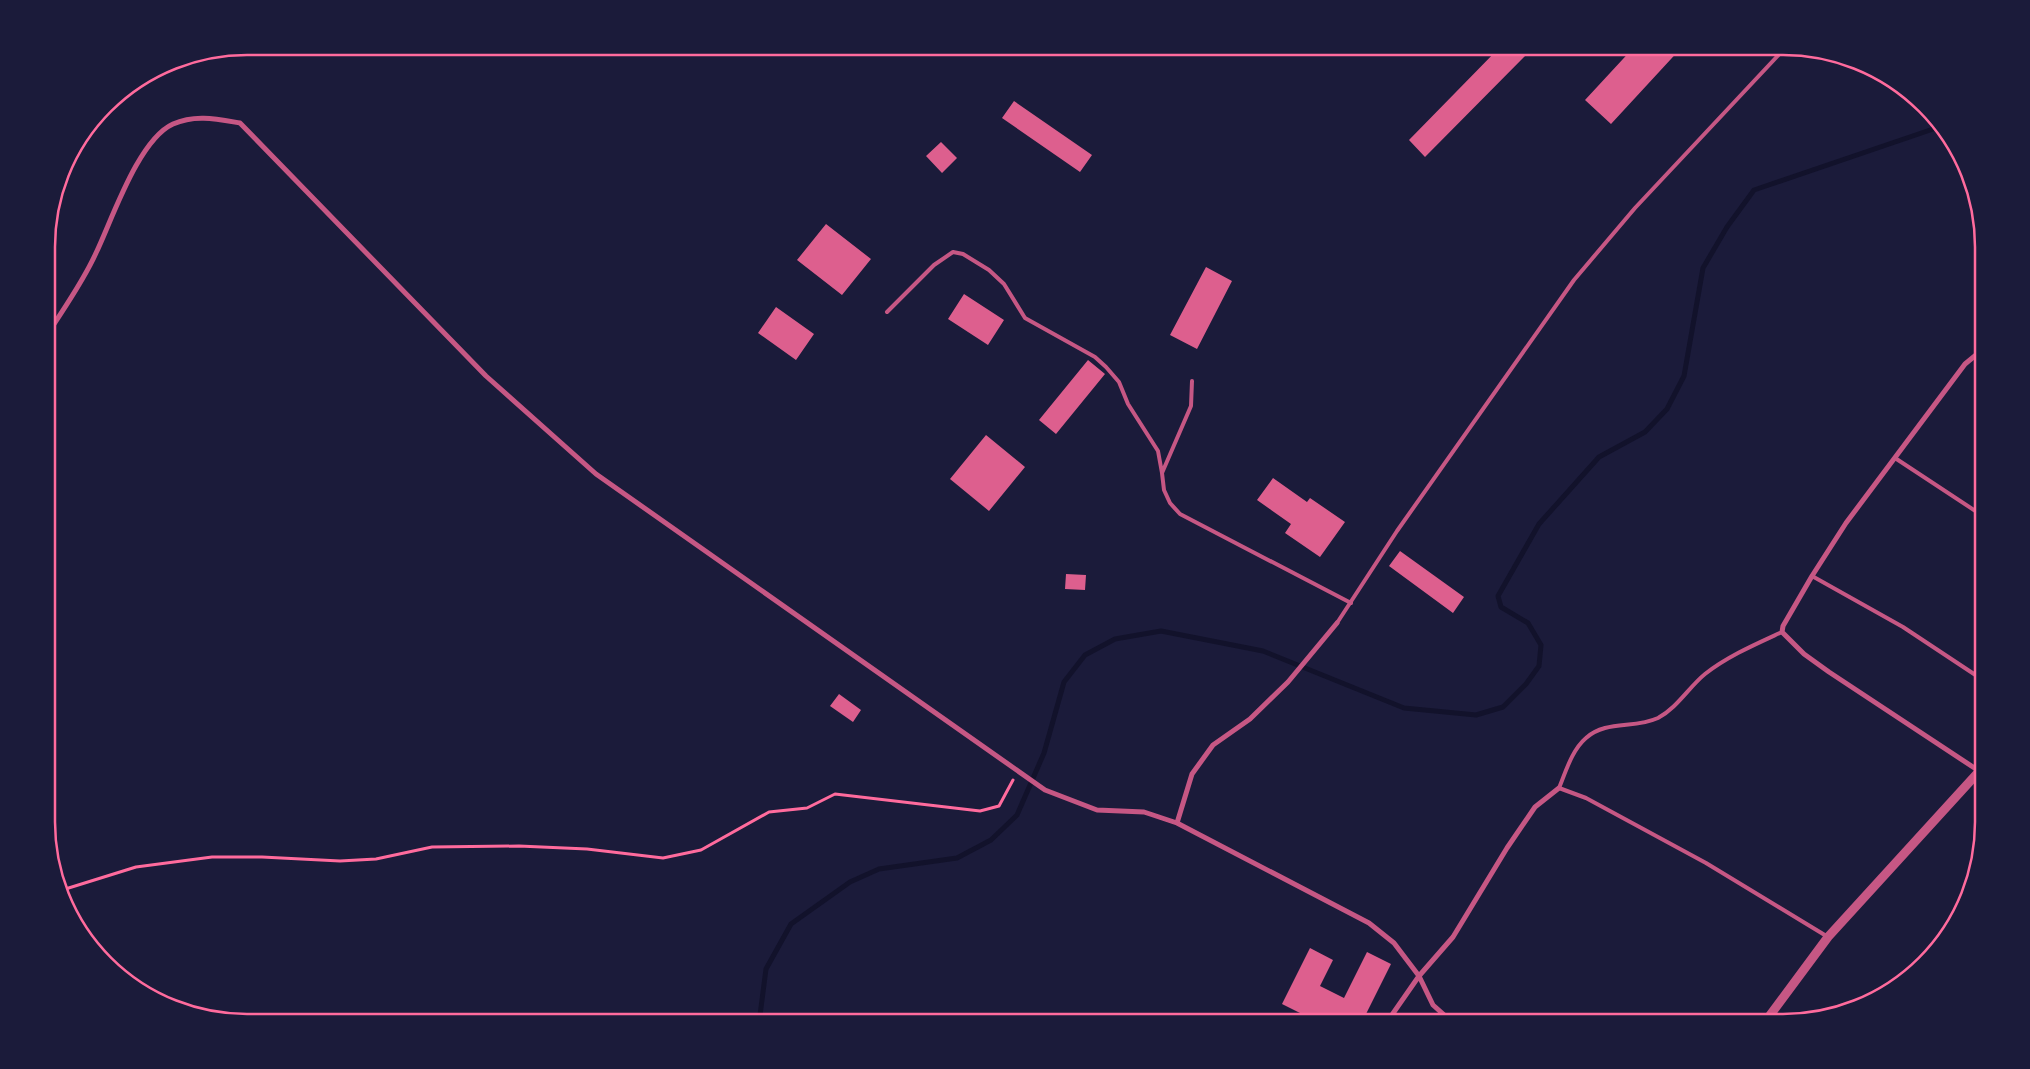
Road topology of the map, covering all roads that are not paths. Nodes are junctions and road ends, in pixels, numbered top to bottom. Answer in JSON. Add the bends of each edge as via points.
{"nodes":[{"id":1,"x":1778,"y":55,"type":"edge"},
{"id":2,"x":887,"y":312,"type":"dead end"},
{"id":3,"x":55,"y":322,"type":"edge"},
{"id":4,"x":1975,"y":356,"type":"edge"},
{"id":5,"x":1192,"y":380,"type":"dead end"},
{"id":6,"x":1895,"y":458,"type":"junction"},
{"id":7,"x":1162,"y":472,"type":"junction"},
{"id":8,"x":1975,"y":511,"type":"edge"},
{"id":9,"x":1812,"y":576,"type":"junction"},
{"id":10,"x":1350,"y":603,"type":"junction"},
{"id":11,"x":1337,"y":623,"type":"joint"},
{"id":12,"x":1782,"y":632,"type":"junction"},
{"id":13,"x":1975,"y":675,"type":"edge"},
{"id":14,"x":1975,"y":764,"type":"edge"},
{"id":15,"x":1975,"y":776,"type":"edge"},
{"id":16,"x":1559,"y":788,"type":"junction"},
{"id":17,"x":1177,"y":823,"type":"junction"},
{"id":18,"x":1828,"y":937,"type":"junction"},
{"id":19,"x":1419,"y":976,"type":"junction"},
{"id":20,"x":1393,"y":1014,"type":"edge"},
{"id":21,"x":1443,"y":1014,"type":"edge"},
{"id":22,"x":1771,"y":1014,"type":"edge"}],
"edges":[{"from":1,"to":10,"type":"lane","via":[[1635,208],[1574,280]]},
{"from":2,"to":7,"type":"lane","via":[[934,265],[953,252],[963,254],[990,270],[1004,284],[1025,318],[1095,357],[1106,367],[1119,382],[1128,404],[1158,451]]},
{"from":3,"to":17,"type":"street","via":[[96,254],[135,170],[158,135],[171,125],[191,118],[240,123],[486,376],[596,474],[1045,790],[1097,810],[1144,812]]},
{"from":4,"to":6,"type":"street","via":[[1965,364]]},
{"from":5,"to":7,"type":"lane","via":[[1191,406]]},
{"from":6,"to":8,"type":"lane"},
{"from":6,"to":9,"type":"street"},
{"from":7,"to":10,"type":"lane","via":[[1164,490],[1180,514]]},
{"from":9,"to":12,"type":"street"},
{"from":9,"to":13,"type":"lane","via":[[1903,627]]},
{"from":10,"to":11,"type":"lane"},
{"from":11,"to":17,"type":"street","via":[[1288,682],[1250,719],[1213,745],[1192,774]]},
{"from":12,"to":14,"type":"street","via":[[1823,667]]},
{"from":12,"to":16,"type":"lane","via":[[1705,674],[1658,717],[1598,729],[1584,739]]},
{"from":15,"to":18,"type":"street"},
{"from":16,"to":18,"type":"lane","via":[[1586,798],[1706,863]]},
{"from":16,"to":19,"type":"street","via":[[1535,807],[1453,937]]},
{"from":17,"to":19,"type":"street","via":[[1369,924],[1394,943]]},
{"from":18,"to":22,"type":"street"},
{"from":19,"to":20,"type":"street"},
{"from":19,"to":21,"type":"street","via":[[1433,1005]]}]}
